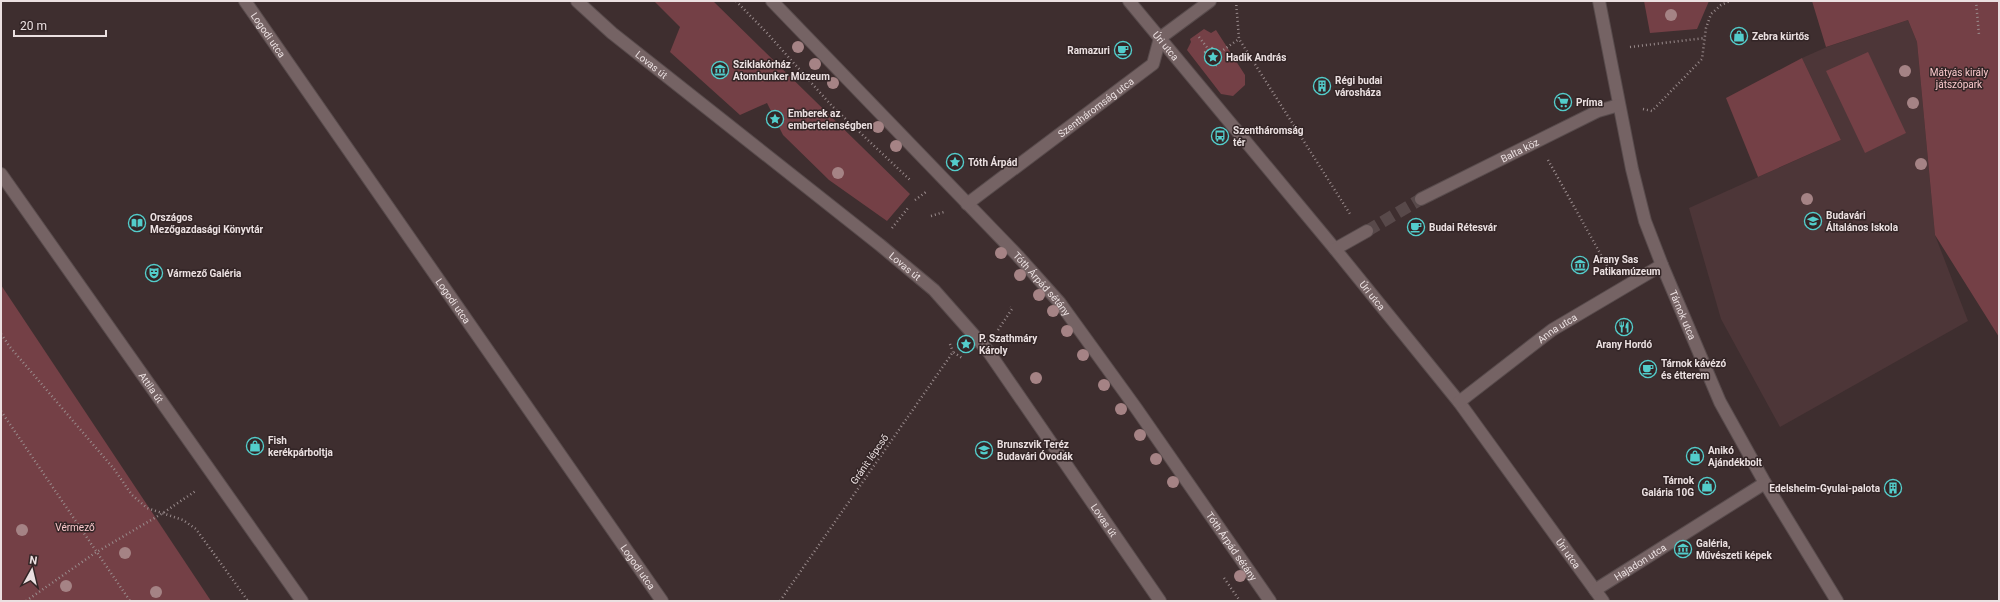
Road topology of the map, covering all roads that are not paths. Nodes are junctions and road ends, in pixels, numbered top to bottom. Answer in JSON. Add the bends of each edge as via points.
{"nodes":[{"id":1,"x":245,"y":1,"type":"edge"},
{"id":2,"x":577,"y":1,"type":"edge"},
{"id":3,"x":772,"y":1,"type":"edge"},
{"id":4,"x":1129,"y":1,"type":"edge"},
{"id":5,"x":1210,"y":1,"type":"edge"},
{"id":6,"x":1599,"y":1,"type":"edge"},
{"id":7,"x":1160,"y":38,"type":"junction"},
{"id":8,"x":1619,"y":105,"type":"junction"},
{"id":9,"x":1,"y":174,"type":"edge"},
{"id":10,"x":1421,"y":199,"type":"tunnel mouth"},
{"id":11,"x":967,"y":204,"type":"junction"},
{"id":12,"x":1365,"y":232,"type":"tunnel mouth"},
{"id":13,"x":1335,"y":249,"type":"junction"},
{"id":14,"x":1662,"y":265,"type":"junction"},
{"id":15,"x":1459,"y":402,"type":"junction"},
{"id":16,"x":1765,"y":483,"type":"junction"},
{"id":17,"x":1596,"y":590,"type":"junction"},
{"id":18,"x":302,"y":601,"type":"edge"},
{"id":19,"x":662,"y":601,"type":"edge"},
{"id":20,"x":1160,"y":601,"type":"edge"},
{"id":21,"x":1270,"y":601,"type":"edge"},
{"id":22,"x":1603,"y":601,"type":"edge"},
{"id":23,"x":1837,"y":601,"type":"edge"}],
"edges":[{"from":1,"to":19,"type":"street","name":"Logodi utca"},
{"from":2,"to":20,"type":"street","name":"Lovas út","via":[[612,33],[934,290],[988,351]]},
{"from":3,"to":11,"type":"street","name":"Tóth Árpád sétány"},
{"from":4,"to":7,"type":"street","name":"Úri utca"},
{"from":5,"to":7,"type":"street"},
{"from":6,"to":8,"type":"street","name":"Tárnok utca"},
{"from":7,"to":11,"type":"street","name":"Szentháromság utca","via":[[1153,64]]},
{"from":7,"to":13,"type":"street","name":"Úri utca"},
{"from":8,"to":10,"type":"street","name":"Balta köz","via":[[1598,111]]},
{"from":8,"to":14,"type":"street","name":"Tárnok utca","via":[[1645,221]]},
{"from":9,"to":18,"type":"street","name":"Attila út"},
{"from":11,"to":21,"type":"street","name":"Tóth Árpád sétány","via":[[1060,303]]},
{"from":12,"to":13,"type":"street"},
{"from":13,"to":15,"type":"street","name":"Úri utca"},
{"from":14,"to":15,"type":"street","name":"Anna utca","via":[[1552,330]]},
{"from":14,"to":16,"type":"street","name":"Tárnok utca","via":[[1720,402]]},
{"from":15,"to":17,"type":"street","name":"Úri utca"},
{"from":16,"to":17,"type":"street","name":"Hajadon utca"},
{"from":16,"to":23,"type":"street","name":"Tárnok utca"},
{"from":17,"to":22,"type":"street","name":"Úri utca"}]}
